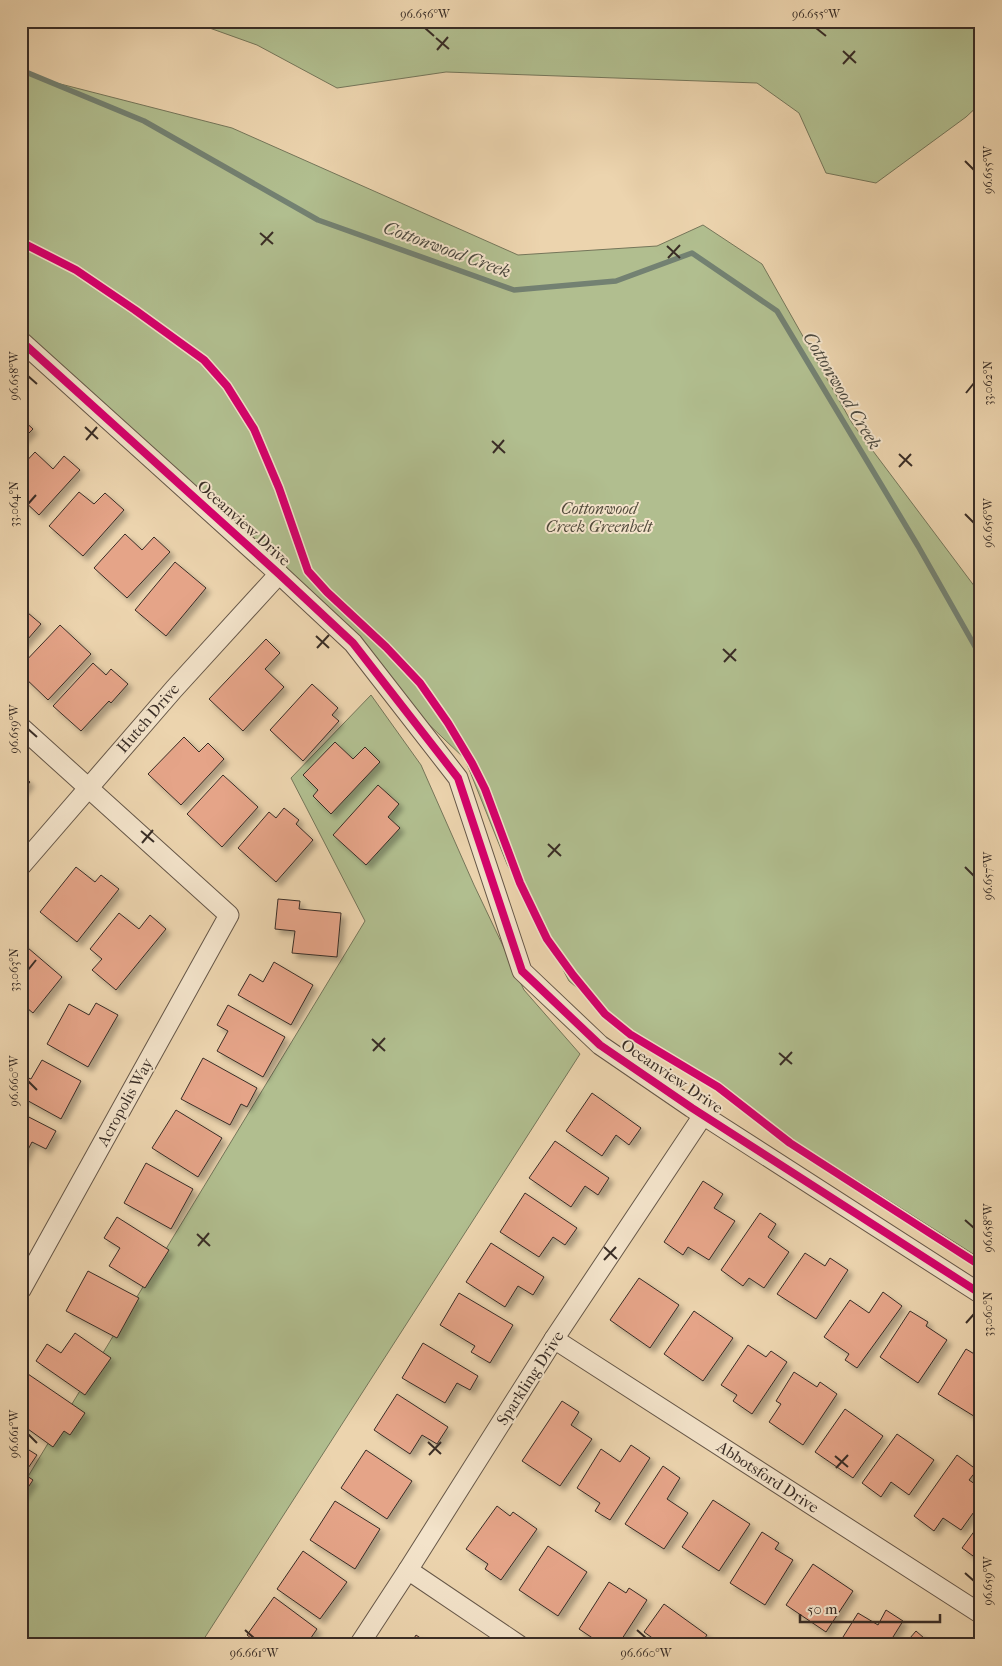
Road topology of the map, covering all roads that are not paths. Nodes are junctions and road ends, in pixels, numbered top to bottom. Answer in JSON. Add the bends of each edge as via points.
{"nodes":[{"id":1,"x":21,"y":341,"type":"edge"},
{"id":2,"x":280,"y":574,"type":"junction"},
{"id":3,"x":21,"y":727,"type":"edge"},
{"id":4,"x":88,"y":787,"type":"junction"},
{"id":5,"x":21,"y":866,"type":"edge"},
{"id":6,"x":704,"y":1114,"type":"junction"},
{"id":7,"x":21,"y":1290,"type":"edge"},
{"id":8,"x":981,"y":1294,"type":"edge"},
{"id":9,"x":554,"y":1339,"type":"junction"},
{"id":10,"x":408,"y":1570,"type":"junction"},
{"id":11,"x":981,"y":1614,"type":"edge"},
{"id":12,"x":358,"y":1645,"type":"edge"},
{"id":13,"x":519,"y":1645,"type":"edge"}],
"edges":[{"from":1,"to":2,"type":"street","name":"Oceanview Drive"},
{"from":2,"to":4,"type":"street","name":"Hutch Drive"},
{"from":2,"to":6,"type":"street","name":"Oceanview Drive","via":[[353,643],[458,778],[522,971],[600,1045]]},
{"from":3,"to":4,"type":"street"},
{"from":4,"to":5,"type":"street","name":"Hutch Drive"},
{"from":4,"to":7,"type":"street","name":"Acropolis Way","via":[[229,915]]},
{"from":6,"to":8,"type":"street","name":"Oceanview Drive"},
{"from":6,"to":9,"type":"street","name":"Sparkling Drive"},
{"from":9,"to":10,"type":"street","name":"Sparkling Drive"},
{"from":9,"to":11,"type":"street","name":"Abbotsford Drive"},
{"from":10,"to":12,"type":"street","name":"Sparkling Drive"},
{"from":10,"to":13,"type":"street"}]}
